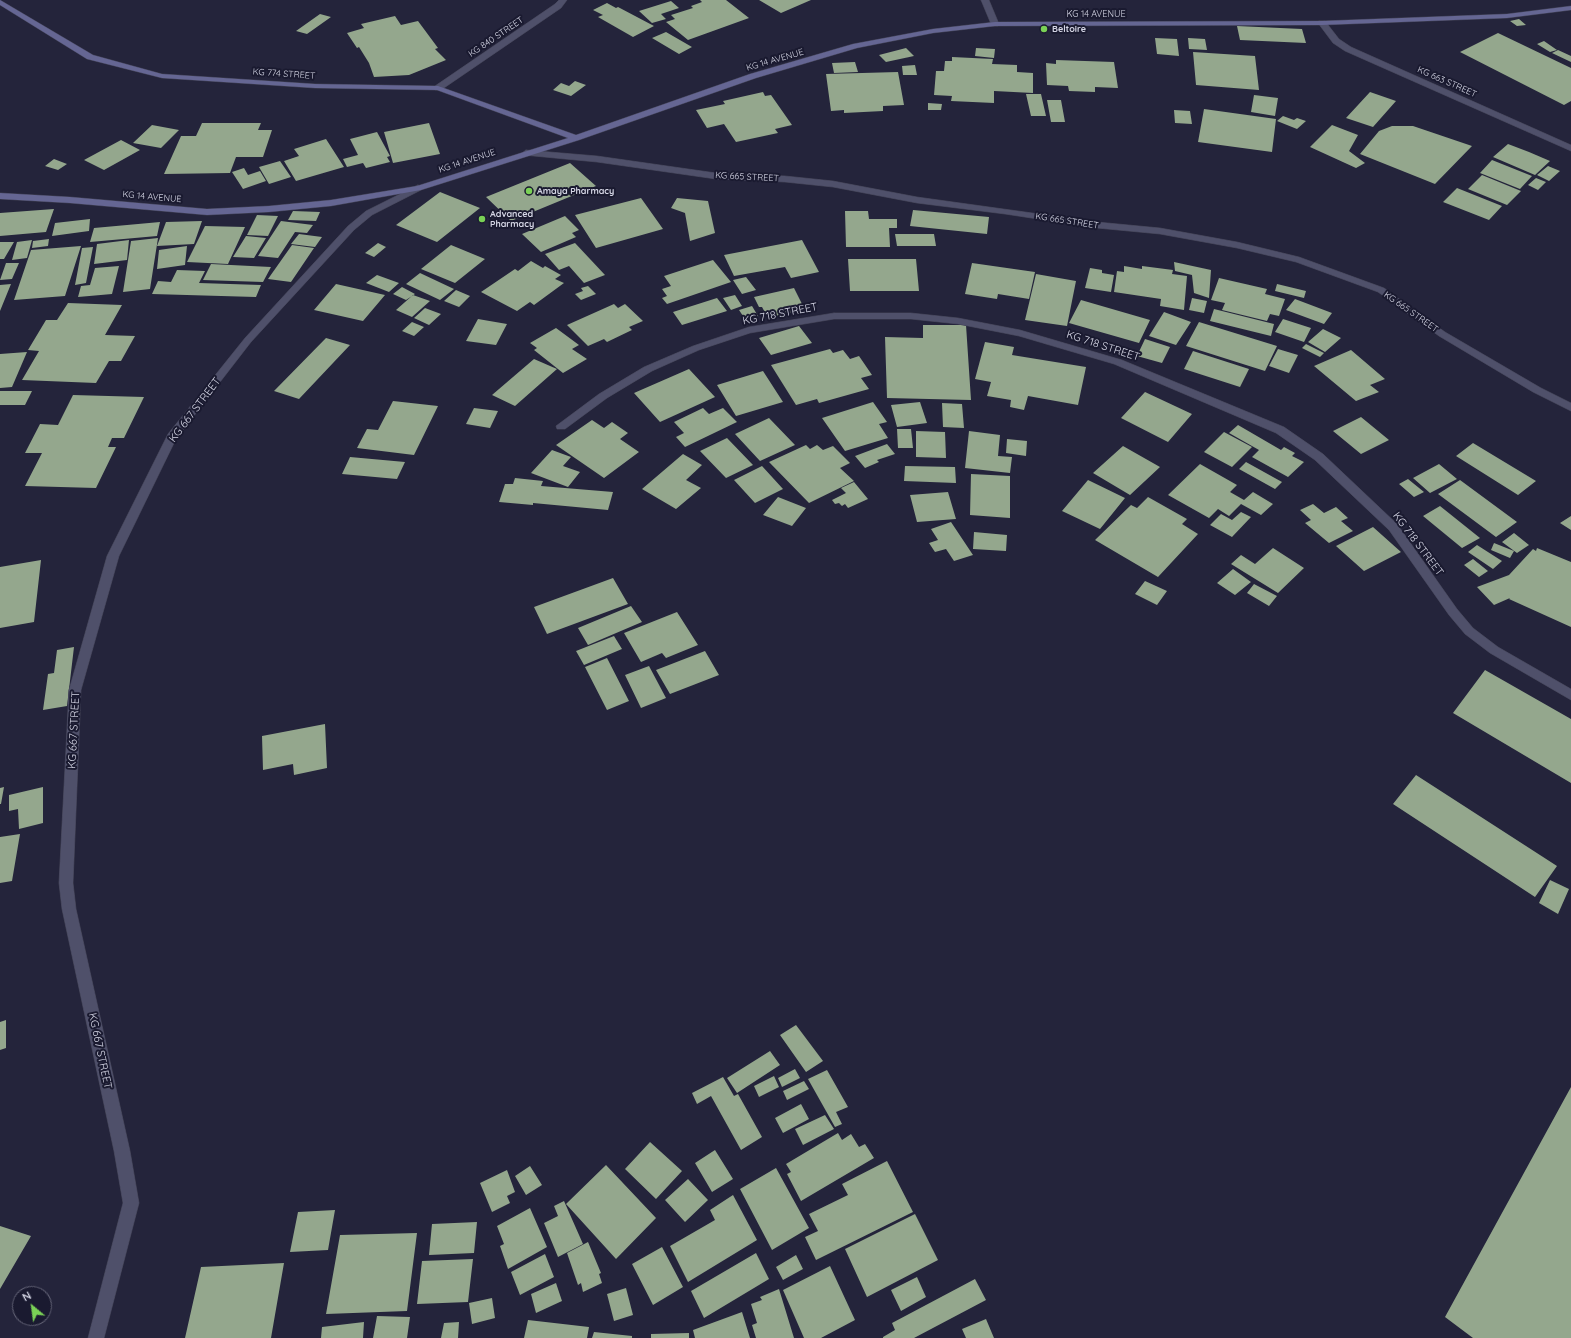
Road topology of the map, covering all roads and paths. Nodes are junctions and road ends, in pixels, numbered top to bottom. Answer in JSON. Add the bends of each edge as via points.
{"nodes":[{"id":1,"x":563,"y":0,"type":"edge"},
{"id":2,"x":985,"y":0,"type":"edge"},
{"id":3,"x":0,"y":2,"type":"edge"},
{"id":4,"x":1571,"y":8,"type":"edge"},
{"id":5,"x":995,"y":24,"type":"junction"},
{"id":6,"x":1322,"y":24,"type":"junction"},
{"id":7,"x":438,"y":88,"type":"junction"},
{"id":8,"x":576,"y":138,"type":"junction"},
{"id":9,"x":1571,"y":148,"type":"edge"},
{"id":10,"x":526,"y":152,"type":"junction"},
{"id":11,"x":418,"y":188,"type":"junction"},
{"id":12,"x":0,"y":196,"type":"edge"},
{"id":13,"x":1571,"y":407,"type":"edge"},
{"id":14,"x":561,"y":426,"type":"dead end"},
{"id":15,"x":1571,"y":695,"type":"edge"},
{"id":16,"x":96,"y":1338,"type":"edge"}],
"edges":[{"from":1,"to":7,"type":"street","name":"KG 840 STREET","via":[[558,6]]},
{"from":2,"to":5,"type":"street"},
{"from":3,"to":7,"type":"main road","name":"KG 774 STREET","via":[[90,57],[162,76],[315,86]]},
{"from":4,"to":6,"type":"main road","name":"KG 14 AVENUE","via":[[1507,16]]},
{"from":5,"to":6,"type":"main road","name":"KG 14 AVENUE"},
{"from":5,"to":8,"type":"main road","name":"KG 14 AVENUE","via":[[933,31],[856,46],[753,76]]},
{"from":6,"to":9,"type":"street","name":"KG 663 STREET","via":[[1336,41],[1348,49]]},
{"from":7,"to":8,"type":"main road","name":"KG 774 STREET"},
{"from":8,"to":10,"type":"main road","name":"KG 14 AVENUE"},
{"from":10,"to":11,"type":"main road","name":"KG 14 AVENUE"},
{"from":10,"to":13,"type":"street","name":"KG 665 STREET","via":[[716,176],[833,184],[917,200],[1097,226],[1160,231],[1299,260],[1381,290],[1442,334]]},
{"from":11,"to":12,"type":"main road","name":"KG 14 AVENUE","via":[[331,203],[207,212]]},
{"from":11,"to":16,"type":"street","name":"KG 667 STREET","via":[[369,213],[351,228],[248,340],[172,437],[113,556],[79,675],[75,690],[66,883],[68,903],[131,1203]]},
{"from":14,"to":15,"type":"street","name":"KG 718 STREET","via":[[603,396],[648,369],[696,348],[749,330],[834,316],[911,316],[958,321],[1020,333],[1118,362],[1280,430],[1319,457],[1393,527],[1452,612],[1469,631],[1494,650]]}]}
